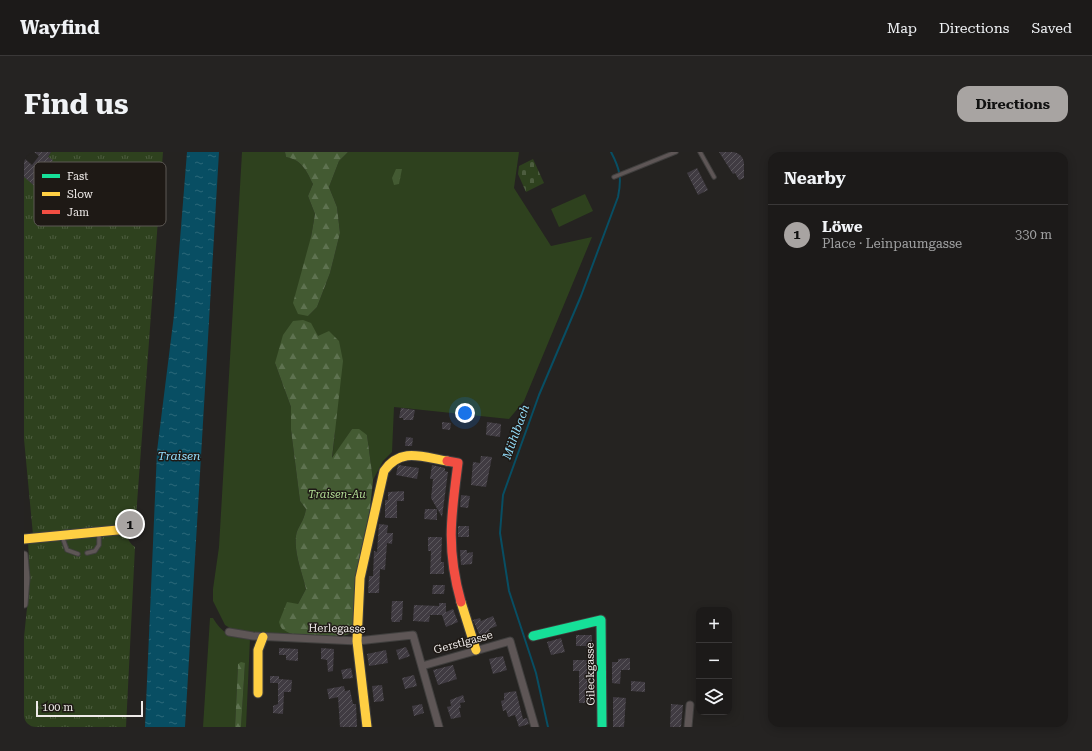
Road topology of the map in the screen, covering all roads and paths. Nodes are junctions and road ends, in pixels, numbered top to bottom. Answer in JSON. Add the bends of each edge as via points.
{"nodes":[{"id":1,"x":676,"y":152,"type":"edge"},
{"id":2,"x":700,"y":152,"type":"edge"},
{"id":3,"x":714,"y":176,"type":"dead end"},
{"id":4,"x":614,"y":177,"type":"dead end"},
{"id":5,"x":138,"y":525,"type":"dead end"},
{"id":6,"x":99,"y":531,"type":"junction"},
{"id":7,"x":62,"y":535,"type":"junction"},
{"id":8,"x":24,"y":539,"type":"edge"},
{"id":9,"x":87,"y":553,"type":"dead end"},
{"id":10,"x":78,"y":554,"type":"dead end"},
{"id":11,"x":24,"y":556,"type":"edge"},
{"id":12,"x":24,"y":604,"type":"edge"},
{"id":13,"x":229,"y":632,"type":"dead end"},
{"id":14,"x":533,"y":636,"type":"dead end"},
{"id":15,"x":263,"y":637,"type":"junction"},
{"id":16,"x":357,"y":641,"type":"junction"},
{"id":17,"x":476,"y":650,"type":"junction"},
{"id":18,"x":422,"y":666,"type":"junction"},
{"id":19,"x":258,"y":693,"type":"dead end"},
{"id":20,"x":690,"y":705,"type":"dead end"},
{"id":21,"x":367,"y":727,"type":"edge"},
{"id":22,"x":439,"y":727,"type":"edge"},
{"id":23,"x":535,"y":727,"type":"edge"},
{"id":24,"x":602,"y":727,"type":"edge"},
{"id":25,"x":688,"y":727,"type":"edge"}],
"edges":[{"from":1,"to":4,"type":"lane"},
{"from":2,"to":3,"type":"lane"},
{"from":5,"to":6,"type":"street","via":[[128,529]]},
{"from":6,"to":7,"type":"street"},
{"from":6,"to":9,"type":"lane","via":[[99,545],[95,551]]},
{"from":7,"to":8,"type":"street"},
{"from":7,"to":10,"type":"lane","via":[[67,550]]},
{"from":11,"to":12,"type":"street"},
{"from":13,"to":15,"type":"street","name":"Herlegasse"},
{"from":14,"to":24,"type":"street","name":"Gileckgasse","via":[[601,620]]},
{"from":15,"to":16,"type":"street","name":"Herlegasse"},
{"from":15,"to":19,"type":"street","via":[[258,650]]},
{"from":16,"to":17,"type":"street","via":[[360,578],[382,479],[391,462],[401,455],[409,455],[458,462],[451,512],[451,560],[461,606]]},
{"from":16,"to":18,"type":"street","name":"Herlegasse","via":[[413,635]]},
{"from":16,"to":21,"type":"street"},
{"from":17,"to":18,"type":"street","name":"Gerstlgasse"},
{"from":17,"to":23,"type":"street","name":"Gerstlgasse","via":[[510,642]]},
{"from":18,"to":22,"type":"street"},
{"from":20,"to":25,"type":"street"}]}
